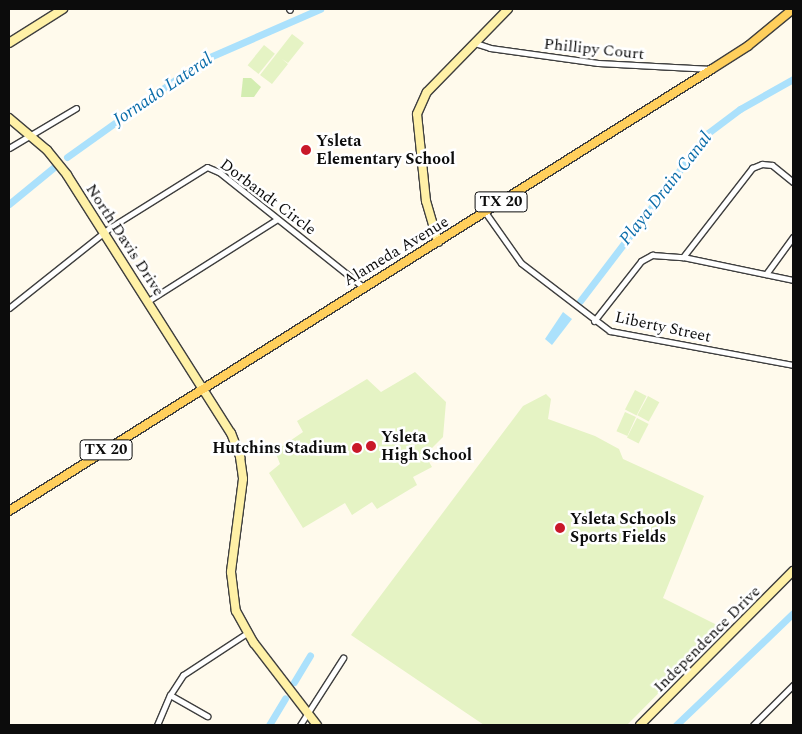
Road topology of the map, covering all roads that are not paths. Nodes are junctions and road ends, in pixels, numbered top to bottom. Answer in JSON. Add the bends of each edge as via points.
{"nodes":[{"id":1,"x":63,"y":9,"type":"edge"},
{"id":2,"x":508,"y":9,"type":"edge"},
{"id":3,"x":793,"y":9,"type":"edge"},
{"id":4,"x":9,"y":43,"type":"edge"},
{"id":5,"x":475,"y":43,"type":"junction"},
{"id":6,"x":712,"y":69,"type":"junction"},
{"id":7,"x":76,"y":108,"type":"dead end"},
{"id":8,"x":9,"y":118,"type":"edge"},
{"id":9,"x":28,"y":136,"type":"junction"},
{"id":10,"x":9,"y":148,"type":"edge"},
{"id":11,"x":793,"y":182,"type":"edge"},
{"id":12,"x":485,"y":212,"type":"junction"},
{"id":13,"x":277,"y":220,"type":"junction"},
{"id":14,"x":105,"y":234,"type":"junction"},
{"id":15,"x":793,"y":237,"type":"edge"},
{"id":16,"x":438,"y":242,"type":"junction"},
{"id":17,"x":683,"y":257,"type":"junction"},
{"id":18,"x":766,"y":274,"type":"junction"},
{"id":19,"x":793,"y":280,"type":"edge"},
{"id":20,"x":363,"y":287,"type":"junction"},
{"id":21,"x":148,"y":301,"type":"junction"},
{"id":22,"x":9,"y":308,"type":"edge"},
{"id":23,"x":594,"y":321,"type":"junction"},
{"id":24,"x":793,"y":365,"type":"edge"},
{"id":25,"x":204,"y":389,"type":"junction"},
{"id":26,"x":9,"y":511,"type":"edge"},
{"id":27,"x":793,"y":572,"type":"edge"},
{"id":28,"x":247,"y":633,"type":"junction"},
{"id":29,"x":343,"y":658,"type":"dead end"},
{"id":30,"x":793,"y":684,"type":"edge"},
{"id":31,"x":170,"y":695,"type":"junction"},
{"id":32,"x":308,"y":714,"type":"junction"},
{"id":33,"x":207,"y":716,"type":"dead end"},
{"id":34,"x":157,"y":725,"type":"edge"},
{"id":35,"x":300,"y":725,"type":"edge"},
{"id":36,"x":317,"y":725,"type":"edge"},
{"id":37,"x":640,"y":725,"type":"edge"},
{"id":38,"x":753,"y":725,"type":"edge"}],
"edges":[{"from":1,"to":4,"type":"street"},
{"from":2,"to":5,"type":"street"},
{"from":3,"to":6,"type":"main road","name":"Alameda Avenue","number":"TX 20","via":[[748,46]]},
{"from":5,"to":6,"type":"street","name":"Phillipy Court","via":[[490,48],[598,63]]},
{"from":5,"to":16,"type":"street","via":[[427,92],[417,114],[426,198]]},
{"from":6,"to":12,"type":"main road","name":"Alameda Avenue","number":"TX 20"},
{"from":7,"to":9,"type":"street"},
{"from":8,"to":9,"type":"street","name":"North Davis Drive"},
{"from":9,"to":10,"type":"street"},
{"from":9,"to":14,"type":"street","name":"North Davis Drive","via":[[57,160]]},
{"from":11,"to":17,"type":"street","via":[[772,165],[752,168]]},
{"from":12,"to":16,"type":"main road","name":"Alameda Avenue","number":"TX 20"},
{"from":12,"to":23,"type":"street","name":"Liberty Street","via":[[521,263]]},
{"from":13,"to":14,"type":"street","name":"Dorbandt Circle","via":[[219,172],[207,167]]},
{"from":13,"to":20,"type":"street","name":"Dorbandt Circle"},
{"from":13,"to":21,"type":"street"},
{"from":14,"to":21,"type":"street","name":"North Davis Drive"},
{"from":14,"to":22,"type":"street","name":"Dorbandt Circle"},
{"from":15,"to":18,"type":"street"},
{"from":16,"to":20,"type":"main road","name":"Alameda Avenue","number":"TX 20"},
{"from":17,"to":18,"type":"street"},
{"from":17,"to":23,"type":"street","via":[[658,254],[646,257]]},
{"from":18,"to":19,"type":"street"},
{"from":20,"to":25,"type":"main road","name":"Alameda Avenue","number":"TX 20"},
{"from":21,"to":25,"type":"street","name":"North Davis Drive"},
{"from":23,"to":24,"type":"street","name":"Liberty Street","via":[[621,334]]},
{"from":25,"to":26,"type":"main road","name":"Alameda Avenue","number":"TX 20"},
{"from":25,"to":28,"type":"street","name":"North Davis Drive","via":[[231,433],[241,463],[243,495],[231,582],[236,611]]},
{"from":27,"to":37,"type":"street","name":"Independence Drive"},
{"from":28,"to":31,"type":"street","via":[[183,676]]},
{"from":28,"to":32,"type":"street","name":"North Davis Drive"},
{"from":29,"to":32,"type":"street"},
{"from":30,"to":38,"type":"street"},
{"from":31,"to":33,"type":"street"},
{"from":31,"to":34,"type":"street"},
{"from":32,"to":35,"type":"street"},
{"from":32,"to":36,"type":"street","name":"North Davis Drive"}]}
